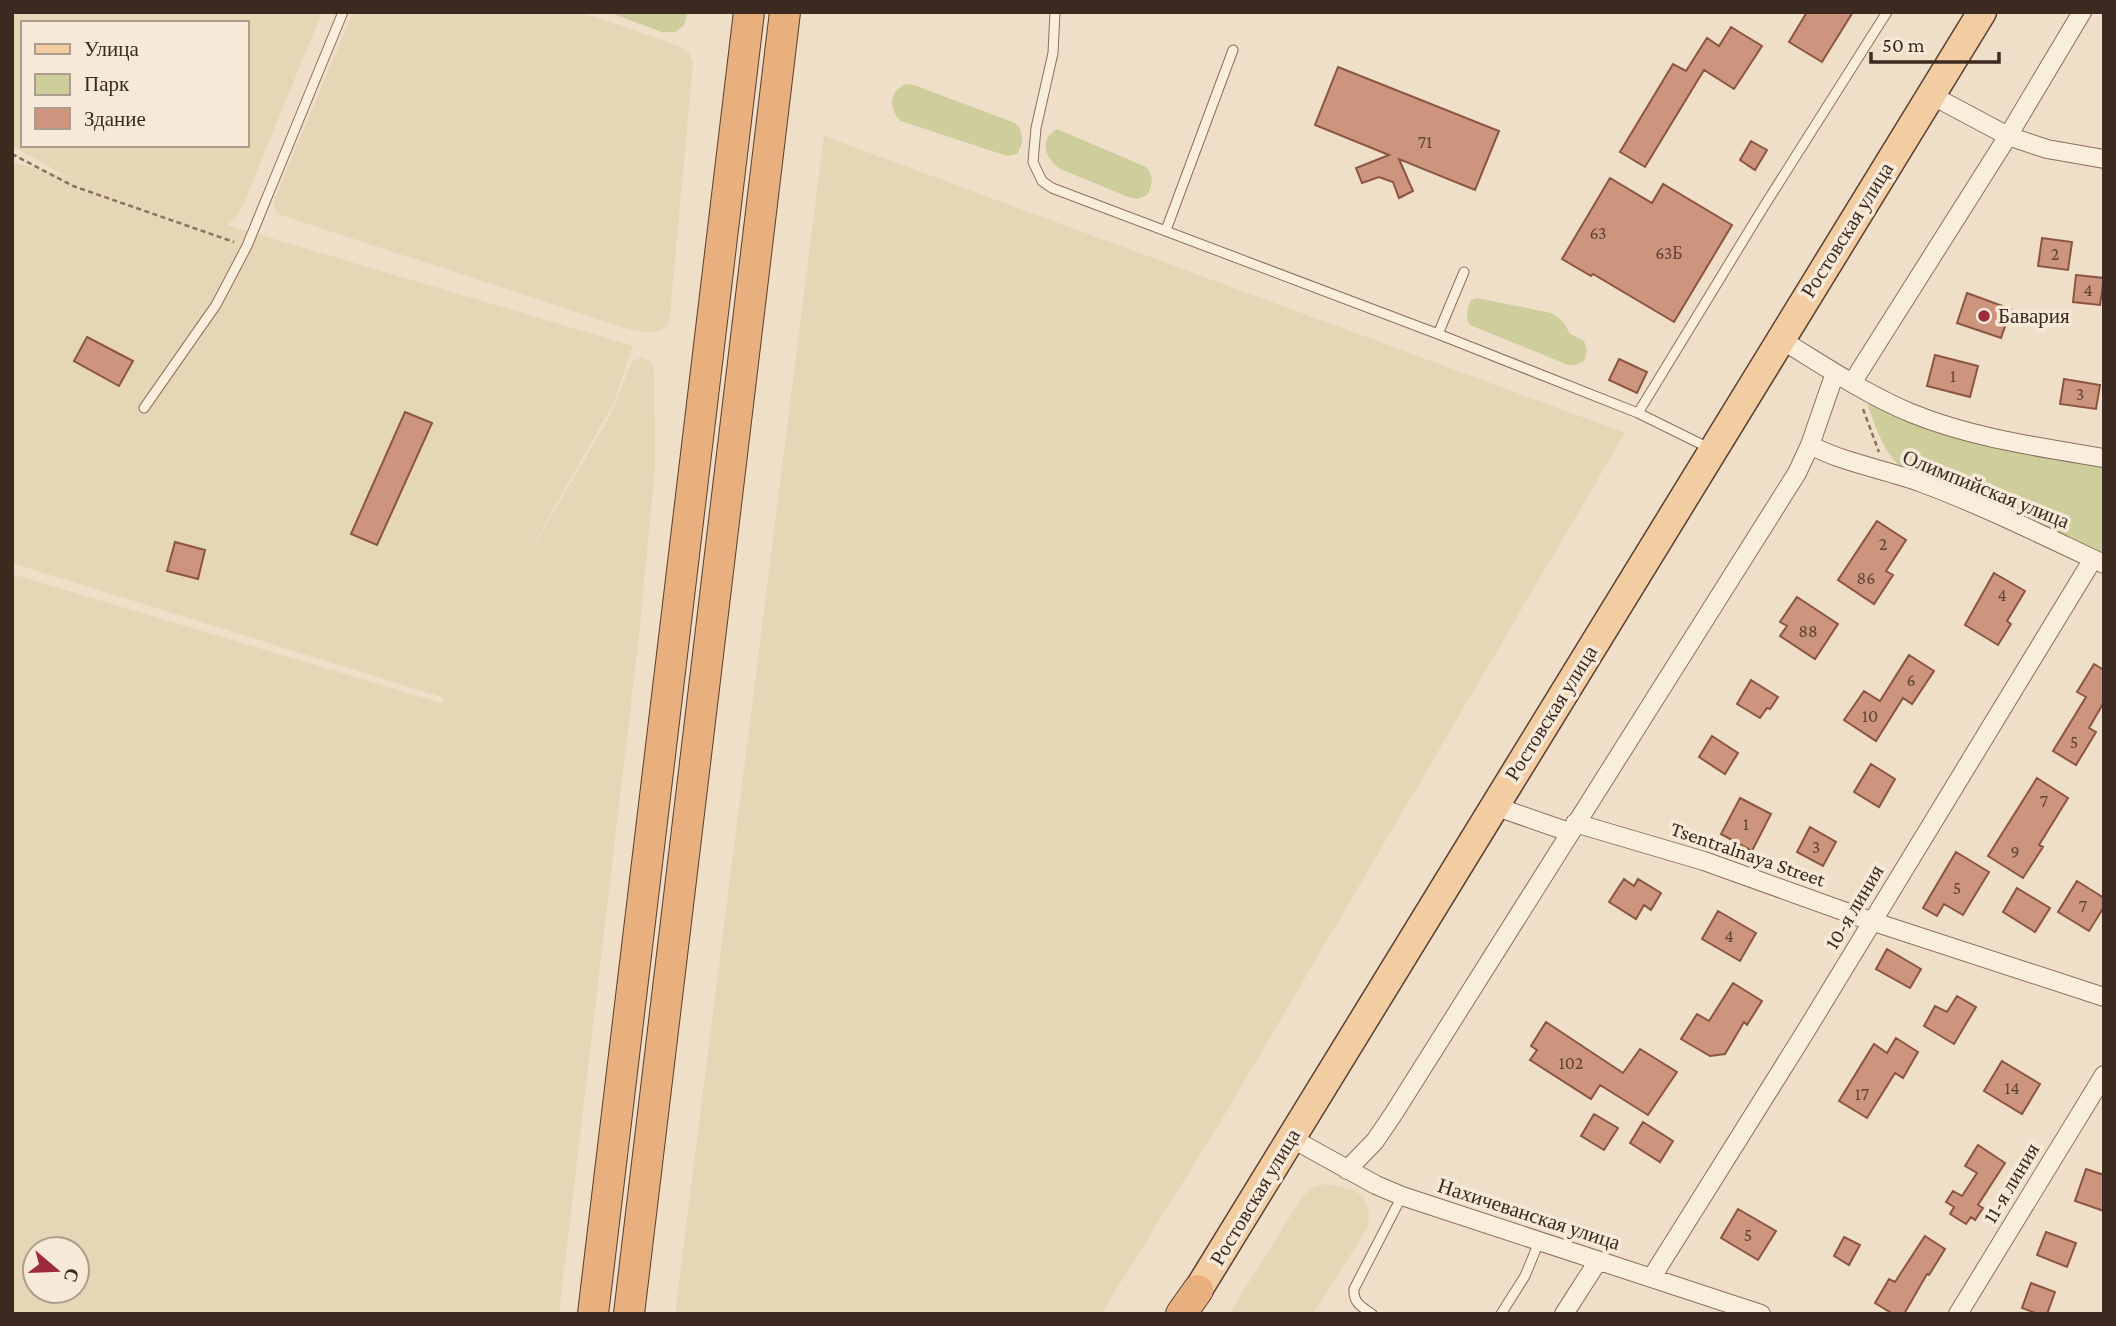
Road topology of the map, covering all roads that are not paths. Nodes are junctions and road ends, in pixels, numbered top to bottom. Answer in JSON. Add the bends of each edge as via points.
{"nodes":[{"id":1,"x":343,"y":12,"type":"edge"},
{"id":2,"x":736,"y":12,"type":"edge"},
{"id":3,"x":749,"y":12,"type":"edge"},
{"id":4,"x":785,"y":12,"type":"edge"},
{"id":5,"x":801,"y":12,"type":"edge"},
{"id":6,"x":1055,"y":12,"type":"edge"},
{"id":7,"x":1887,"y":12,"type":"edge"},
{"id":8,"x":1982,"y":12,"type":"edge"},
{"id":9,"x":2082,"y":12,"type":"edge"},
{"id":10,"x":1233,"y":50,"type":"dead end"},
{"id":11,"x":1931,"y":95,"type":"junction"},
{"id":12,"x":2008,"y":136,"type":"junction"},
{"id":13,"x":2104,"y":159,"type":"edge"},
{"id":14,"x":1166,"y":230,"type":"junction"},
{"id":15,"x":1464,"y":272,"type":"dead end"},
{"id":16,"x":1438,"y":334,"type":"junction"},
{"id":17,"x":1780,"y":339,"type":"junction"},
{"id":18,"x":1835,"y":373,"type":"junction"},
{"id":19,"x":1854,"y":385,"type":"junction"},
{"id":20,"x":144,"y":408,"type":"dead end"},
{"id":21,"x":1638,"y":413,"type":"junction"},
{"id":22,"x":734,"y":437,"type":"junction"},
{"id":23,"x":1810,"y":445,"type":"junction"},
{"id":24,"x":1713,"y":450,"type":"junction"},
{"id":25,"x":2104,"y":458,"type":"edge"},
{"id":26,"x":692,"y":492,"type":"junction"},
{"id":27,"x":2098,"y":561,"type":"edge"},
{"id":28,"x":1494,"y":806,"type":"junction"},
{"id":29,"x":1572,"y":828,"type":"junction"},
{"id":30,"x":1871,"y":921,"type":"junction"},
{"id":31,"x":2104,"y":997,"type":"edge"},
{"id":32,"x":2104,"y":1075,"type":"edge"},
{"id":33,"x":1291,"y":1138,"type":"junction"},
{"id":34,"x":1348,"y":1170,"type":"junction"},
{"id":35,"x":1402,"y":1196,"type":"junction"},
{"id":36,"x":1539,"y":1242,"type":"junction"},
{"id":37,"x":1598,"y":1261,"type":"junction"},
{"id":38,"x":1651,"y":1277,"type":"junction"},
{"id":39,"x":1187,"y":1306,"type":"edge"},
{"id":40,"x":593,"y":1314,"type":"edge"},
{"id":41,"x":629,"y":1314,"type":"edge"},
{"id":42,"x":1373,"y":1314,"type":"edge"},
{"id":43,"x":1501,"y":1314,"type":"edge"},
{"id":44,"x":1564,"y":1314,"type":"edge"},
{"id":45,"x":1761,"y":1314,"type":"edge"},
{"id":46,"x":1958,"y":1314,"type":"edge"}],
"edges":[{"from":1,"to":20,"type":"lane","via":[[247,246],[216,305]]},
{"from":2,"to":26,"type":"highway","via":[[701,282]]},
{"from":3,"to":26,"type":"highway"},
{"from":4,"to":22,"type":"highway"},
{"from":5,"to":22,"type":"highway","via":[[772,250]]},
{"from":6,"to":14,"type":"lane","via":[[1053,53],[1036,128],[1033,162],[1037,172],[1052,188]]},
{"from":7,"to":21,"type":"lane"},
{"from":8,"to":11,"type":"main road","name":"Ростовская улица"},
{"from":9,"to":12,"type":"street"},
{"from":10,"to":14,"type":"lane"},
{"from":11,"to":12,"type":"street"},
{"from":11,"to":17,"type":"main road","name":"Ростовская улица"},
{"from":12,"to":13,"type":"street","via":[[2047,149]]},
{"from":12,"to":19,"type":"street"},
{"from":14,"to":16,"type":"lane"},
{"from":15,"to":16,"type":"lane"},
{"from":16,"to":21,"type":"lane"},
{"from":17,"to":18,"type":"street","name":"Олимпийская улица"},
{"from":17,"to":24,"type":"main road","name":"Ростовская улица"},
{"from":18,"to":19,"type":"street","name":"Олимпийская улица"},
{"from":18,"to":23,"type":"street"},
{"from":19,"to":25,"type":"street","name":"Олимпийская улица","via":[[1909,412],[1972,433]]},
{"from":21,"to":24,"type":"lane"},
{"from":22,"to":41,"type":"highway"},
{"from":23,"to":27,"type":"street","name":"Олимпийская улица","via":[[1979,506]]},
{"from":23,"to":29,"type":"street","via":[[1805,460]]},
{"from":24,"to":28,"type":"main road","name":"Ростовская улица"},
{"from":26,"to":40,"type":"highway"},
{"from":27,"to":30,"type":"street","name":"10-я линия"},
{"from":28,"to":29,"type":"street","name":"Tsentralnaya Street"},
{"from":28,"to":33,"type":"main road","name":"Ростовская улица"},
{"from":29,"to":30,"type":"street","name":"Tsentralnaya Street","via":[[1704,861]]},
{"from":29,"to":34,"type":"street","via":[[1394,1113]]},
{"from":30,"to":31,"type":"street","name":"Tsentralnaya Street"},
{"from":30,"to":38,"type":"street","name":"10-я линия"},
{"from":32,"to":46,"type":"street","name":"11-я линия"},
{"from":33,"to":34,"type":"street","name":"Нахичеванская улица"},
{"from":33,"to":39,"type":"main road","name":"Ростовская улица"},
{"from":34,"to":35,"type":"street","name":"Нахичеванская улица"},
{"from":35,"to":36,"type":"street","name":"Нахичеванская улица"},
{"from":35,"to":42,"type":"lane","via":[[1354,1289],[1358,1304]]},
{"from":36,"to":37,"type":"street","name":"Нахичеванская улица"},
{"from":36,"to":43,"type":"lane"},
{"from":37,"to":38,"type":"street","name":"Нахичеванская улица"},
{"from":37,"to":44,"type":"street"},
{"from":38,"to":45,"type":"street","name":"Нахичеванская улица"}]}
